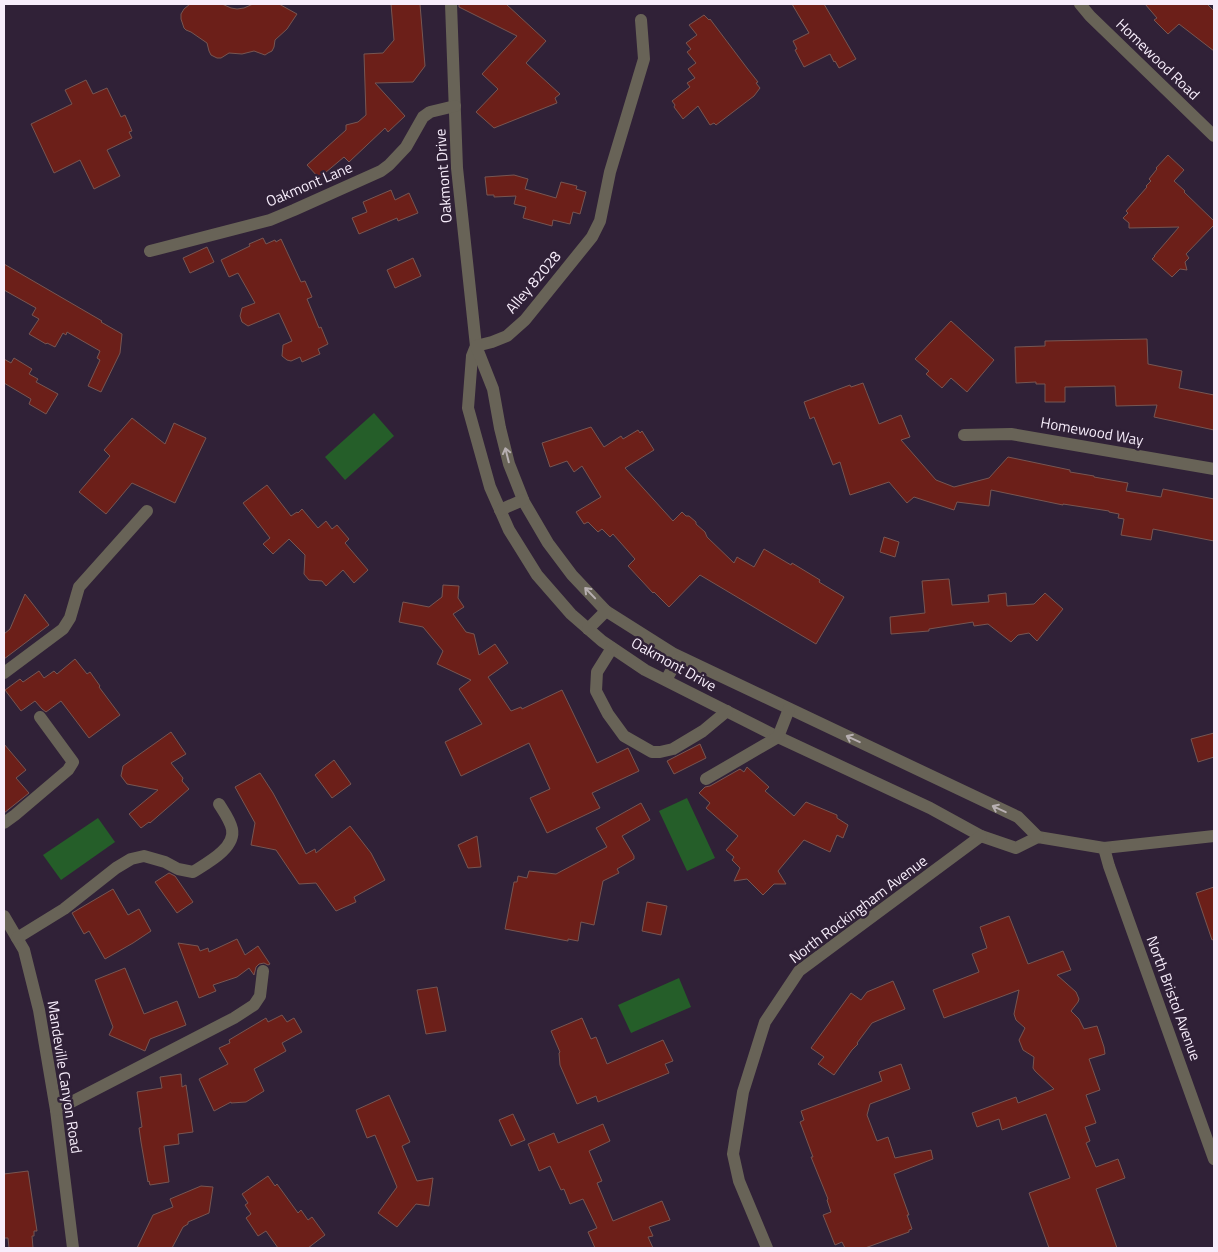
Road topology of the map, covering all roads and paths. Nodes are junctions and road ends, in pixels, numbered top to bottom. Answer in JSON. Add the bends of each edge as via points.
{"nodes":[{"id":1,"x":451,"y":4,"type":"edge"},
{"id":2,"x":1080,"y":4,"type":"edge"},
{"id":3,"x":641,"y":20,"type":"dead end"},
{"id":4,"x":455,"y":106,"type":"junction"},
{"id":5,"x":1214,"y":136,"type":"edge"},
{"id":6,"x":150,"y":251,"type":"dead end"},
{"id":7,"x":476,"y":346,"type":"junction"},
{"id":8,"x":964,"y":435,"type":"dead end"},
{"id":9,"x":1214,"y":469,"type":"edge"},
{"id":10,"x":523,"y":500,"type":"junction"},
{"id":11,"x":500,"y":510,"type":"junction"},
{"id":12,"x":146,"y":511,"type":"dead end"},
{"id":13,"x":606,"y":611,"type":"junction"},
{"id":14,"x":588,"y":629,"type":"junction"},
{"id":15,"x":612,"y":648,"type":"junction"},
{"id":16,"x":679,"y":657,"type":"junction"},
{"id":17,"x":4,"y":673,"type":"edge"},
{"id":18,"x":666,"y":680,"type":"junction"},
{"id":19,"x":789,"y":709,"type":"junction"},
{"id":20,"x":726,"y":711,"type":"junction"},
{"id":21,"x":40,"y":717,"type":"dead end"},
{"id":22,"x":778,"y":737,"type":"junction"},
{"id":23,"x":706,"y":779,"type":"dead end"},
{"id":24,"x":219,"y":804,"type":"dead end"},
{"id":25,"x":4,"y":823,"type":"edge"},
{"id":26,"x":980,"y":836,"type":"junction"},
{"id":27,"x":1214,"y":836,"type":"edge"},
{"id":28,"x":1038,"y":838,"type":"junction"},
{"id":29,"x":1104,"y":848,"type":"junction"},
{"id":30,"x":4,"y":916,"type":"edge"},
{"id":31,"x":17,"y":938,"type":"junction"},
{"id":32,"x":263,"y":971,"type":"dead end"},
{"id":33,"x":56,"y":1110,"type":"junction"},
{"id":34,"x":1214,"y":1159,"type":"edge"},
{"id":35,"x":72,"y":1248,"type":"edge"},
{"id":36,"x":766,"y":1248,"type":"edge"}],
"edges":[{"from":1,"to":4,"type":"street","name":"Oakmont Drive"},
{"from":2,"to":5,"type":"street","name":"Homewood Road"},
{"from":3,"to":7,"type":"street","name":"Alley 82028","via":[[644,59],[610,172],[600,221],[592,237],[507,336]]},
{"from":4,"to":6,"type":"street","name":"Oakmont Lane","via":[[423,117],[406,147],[390,166],[381,171],[276,217]]},
{"from":4,"to":7,"type":"street","name":"Oakmont Drive","via":[[457,168]]},
{"from":10,"to":7,"type":"street","name":"Oakmont Drive","one_way":true,"via":[[509,464],[493,389]]},
{"from":7,"to":11,"type":"street","name":"Oakmont Drive","via":[[472,356],[468,408],[490,487]]},
{"from":8,"to":9,"type":"street","name":"Homewood Way","via":[[1011,434]]},
{"from":10,"to":11,"type":"street"},
{"from":13,"to":10,"type":"street","name":"Oakmont Drive","one_way":true,"via":[[572,575],[548,543]]},
{"from":11,"to":14,"type":"street","name":"Oakmont Drive","via":[[537,575],[570,614]]},
{"from":12,"to":17,"type":"street","via":[[79,587],[70,618],[63,629]]},
{"from":13,"to":14,"type":"street"},
{"from":13,"to":16,"type":"street","name":"Oakmont Drive"},
{"from":14,"to":15,"type":"street","name":"Oakmont Drive"},
{"from":15,"to":18,"type":"street","name":"Oakmont Drive"},
{"from":15,"to":20,"type":"street","via":[[597,672],[596,691],[624,736],[640,746],[652,752],[673,749],[703,731]]},
{"from":16,"to":18,"type":"street"},
{"from":16,"to":19,"type":"street","name":"Oakmont Drive"},
{"from":18,"to":20,"type":"street","name":"Oakmont Drive"},
{"from":19,"to":22,"type":"street"},
{"from":28,"to":19,"type":"street","name":"Oakmont Drive","one_way":true,"via":[[1018,817]]},
{"from":20,"to":22,"type":"street","name":"Oakmont Drive"},
{"from":21,"to":25,"type":"street","via":[[73,762],[68,770]]},
{"from":22,"to":23,"type":"street"},
{"from":22,"to":26,"type":"street","name":"Oakmont Drive","via":[[930,808]]},
{"from":24,"to":31,"type":"street","via":[[230,822],[230,844],[193,872],[144,856],[131,860],[64,909]]},
{"from":26,"to":28,"type":"street","name":"Oakmont Drive","via":[[1016,848]]},
{"from":26,"to":36,"type":"street","name":"North Rockingham Avenue","via":[[799,971],[766,1022],[742,1092],[733,1154],[739,1181]]},
{"from":27,"to":29,"type":"street"},
{"from":28,"to":29,"type":"street"},
{"from":29,"to":34,"type":"street","name":"North Bristol Avenue"},
{"from":30,"to":31,"type":"street","name":"Mandeville Canyon Road"},
{"from":31,"to":33,"type":"street","name":"Mandeville Canyon Road","via":[[24,950],[39,1010]]},
{"from":32,"to":33,"type":"street","via":[[260,996],[254,1005]]},
{"from":33,"to":35,"type":"street","name":"Mandeville Canyon Road"}]}
